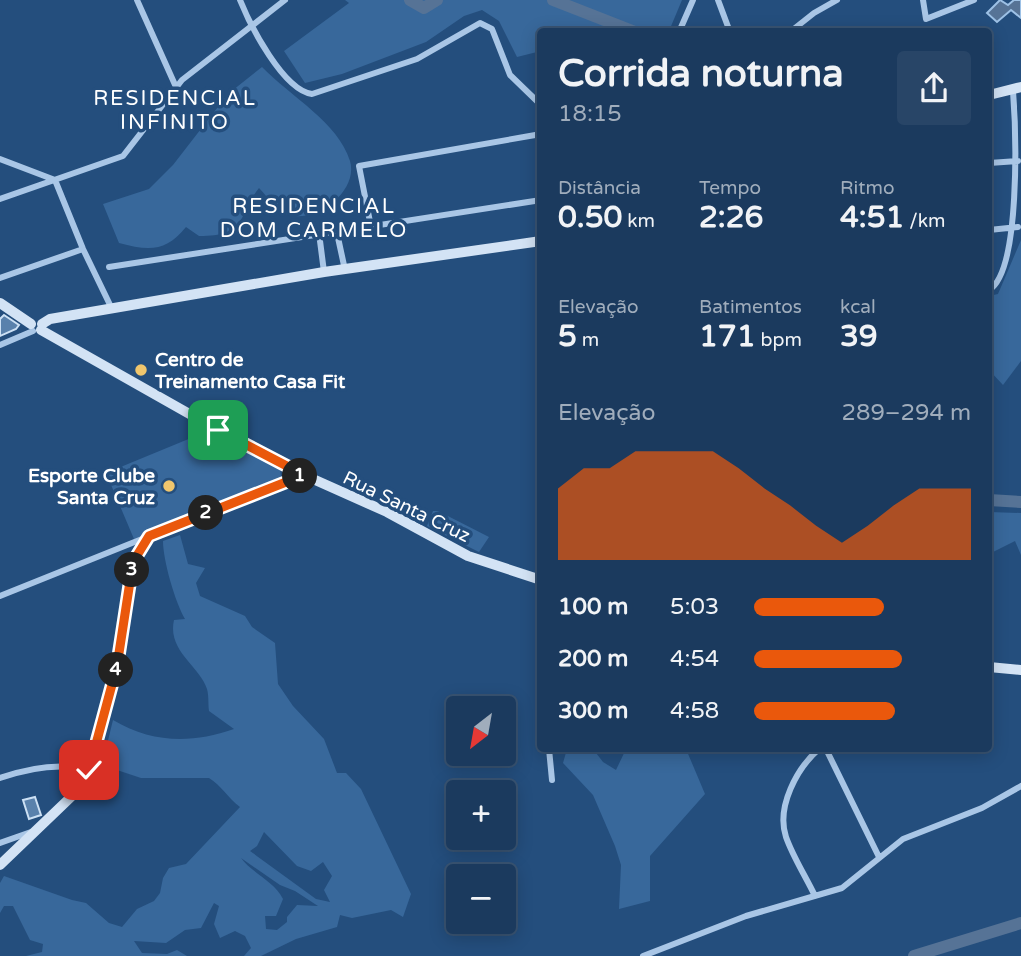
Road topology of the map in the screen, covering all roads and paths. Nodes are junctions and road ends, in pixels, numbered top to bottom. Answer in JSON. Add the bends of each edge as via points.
{"nodes":[{"id":1,"x":137,"y":0,"type":"edge"},
{"id":2,"x":240,"y":0,"type":"edge"},
{"id":3,"x":285,"y":0,"type":"edge"},
{"id":4,"x":693,"y":0,"type":"edge"},
{"id":5,"x":718,"y":0,"type":"edge"},
{"id":6,"x":837,"y":0,"type":"edge"},
{"id":7,"x":923,"y":0,"type":"edge"},
{"id":8,"x":974,"y":0,"type":"edge"},
{"id":9,"x":828,"y":2,"type":"edge"},
{"id":10,"x":251,"y":25,"type":"junction"},
{"id":11,"x":681,"y":28,"type":"edge"},
{"id":12,"x":728,"y":28,"type":"edge"},
{"id":13,"x":795,"y":28,"type":"edge"},
{"id":14,"x":176,"y":87,"type":"junction"},
{"id":15,"x":1017,"y":89,"type":"edge"},
{"id":16,"x":992,"y":94,"type":"edge"},
{"id":17,"x":537,"y":101,"type":"edge"},
{"id":18,"x":537,"y":135,"type":"edge"},
{"id":19,"x":0,"y":159,"type":"edge"},
{"id":20,"x":1018,"y":161,"type":"junction"},
{"id":21,"x":992,"y":163,"type":"edge"},
{"id":22,"x":55,"y":180,"type":"junction"},
{"id":23,"x":0,"y":199,"type":"edge"},
{"id":24,"x":537,"y":201,"type":"edge"},
{"id":25,"x":371,"y":227,"type":"junction"},
{"id":26,"x":1018,"y":227,"type":"junction"},
{"id":27,"x":992,"y":230,"type":"edge"},
{"id":28,"x":319,"y":233,"type":"junction"},
{"id":29,"x":337,"y":233,"type":"junction"},
{"id":30,"x":537,"y":242,"type":"edge"},
{"id":31,"x":83,"y":249,"type":"junction"},
{"id":32,"x":109,"y":267,"type":"dead end"},
{"id":33,"x":345,"y":270,"type":"junction"},
{"id":34,"x":324,"y":272,"type":"junction"},
{"id":35,"x":0,"y":278,"type":"edge"},
{"id":36,"x":992,"y":288,"type":"edge"},
{"id":37,"x":0,"y":303,"type":"edge"},
{"id":38,"x":112,"y":309,"type":"junction"},
{"id":39,"x":37,"y":327,"type":"junction"},
{"id":40,"x":0,"y":345,"type":"edge"},
{"id":41,"x":304,"y":475,"type":"junction"},
{"id":42,"x":149,"y":536,"type":"junction"},
{"id":43,"x":537,"y":579,"type":"edge"},
{"id":44,"x":0,"y":596,"type":"edge"},
{"id":45,"x":992,"y":667,"type":"edge"},
{"id":46,"x":1021,"y":670,"type":"edge"},
{"id":47,"x":549,"y":752,"type":"edge"},
{"id":48,"x":816,"y":752,"type":"edge"},
{"id":49,"x":827,"y":752,"type":"edge"},
{"id":50,"x":89,"y":770,"type":"junction"},
{"id":51,"x":0,"y":778,"type":"edge"},
{"id":52,"x":552,"y":780,"type":"dead end"},
{"id":53,"x":1021,"y":786,"type":"edge"},
{"id":54,"x":32,"y":832,"type":"junction"},
{"id":55,"x":0,"y":843,"type":"edge"},
{"id":56,"x":879,"y":857,"type":"junction"},
{"id":57,"x":0,"y":865,"type":"edge"},
{"id":58,"x":815,"y":896,"type":"junction"},
{"id":59,"x":643,"y":956,"type":"edge"}],
"edges":[{"from":1,"to":14,"type":"street"},
{"from":2,"to":10,"type":"street"},
{"from":3,"to":10,"type":"street"},
{"from":4,"to":11,"type":"street"},
{"from":5,"to":12,"type":"street"},
{"from":6,"to":9,"type":"street"},
{"from":7,"to":8,"type":"street","via":[[926,19]]},
{"from":9,"to":13,"type":"street"},
{"from":10,"to":14,"type":"street"},
{"from":10,"to":17,"type":"street","via":[[296,88],[312,94],[417,58],[466,29],[485,24],[492,29],[510,75]]},
{"from":14,"to":22,"type":"street","via":[[123,156]]},
{"from":15,"to":16,"type":"street"},
{"from":15,"to":20,"type":"street"},
{"from":18,"to":25,"type":"street","via":[[359,166]]},
{"from":19,"to":22,"type":"street"},
{"from":20,"to":21,"type":"street"},
{"from":20,"to":26,"type":"street"},
{"from":22,"to":23,"type":"street"},
{"from":22,"to":31,"type":"street"},
{"from":24,"to":25,"type":"street"},
{"from":25,"to":29,"type":"street"},
{"from":26,"to":27,"type":"street"},
{"from":26,"to":36,"type":"street","via":[[1010,256]]},
{"from":28,"to":29,"type":"street"},
{"from":28,"to":32,"type":"street"},
{"from":28,"to":34,"type":"street"},
{"from":29,"to":33,"type":"street"},
{"from":30,"to":33,"type":"street"},
{"from":31,"to":35,"type":"street"},
{"from":31,"to":38,"type":"street"},
{"from":33,"to":34,"type":"street"},
{"from":34,"to":38,"type":"street"},
{"from":37,"to":39,"type":"street","name":"Rua Santa Cruz"},
{"from":38,"to":39,"type":"street","via":[[50,319]]},
{"from":39,"to":40,"type":"street"},
{"from":39,"to":41,"type":"street","name":"Rua Santa Cruz"},
{"from":41,"to":42,"type":"street"},
{"from":41,"to":43,"type":"street","name":"Rua Santa Cruz","via":[[387,512],[468,556]]},
{"from":42,"to":44,"type":"street"},
{"from":42,"to":50,"type":"street","via":[[133,562],[117,666]]},
{"from":45,"to":46,"type":"street"},
{"from":47,"to":52,"type":"street"},
{"from":48,"to":58,"type":"street","via":[[799,771],[784,824]]},
{"from":49,"to":56,"type":"street"},
{"from":50,"to":51,"type":"street","via":[[75,766],[31,768]]},
{"from":50,"to":54,"type":"street","via":[[72,796]]},
{"from":53,"to":56,"type":"street","via":[[982,808],[903,839]]},
{"from":54,"to":55,"type":"street"},
{"from":54,"to":57,"type":"street"},
{"from":56,"to":58,"type":"street","via":[[849,884]]},
{"from":58,"to":59,"type":"street","via":[[746,916]]}]}
